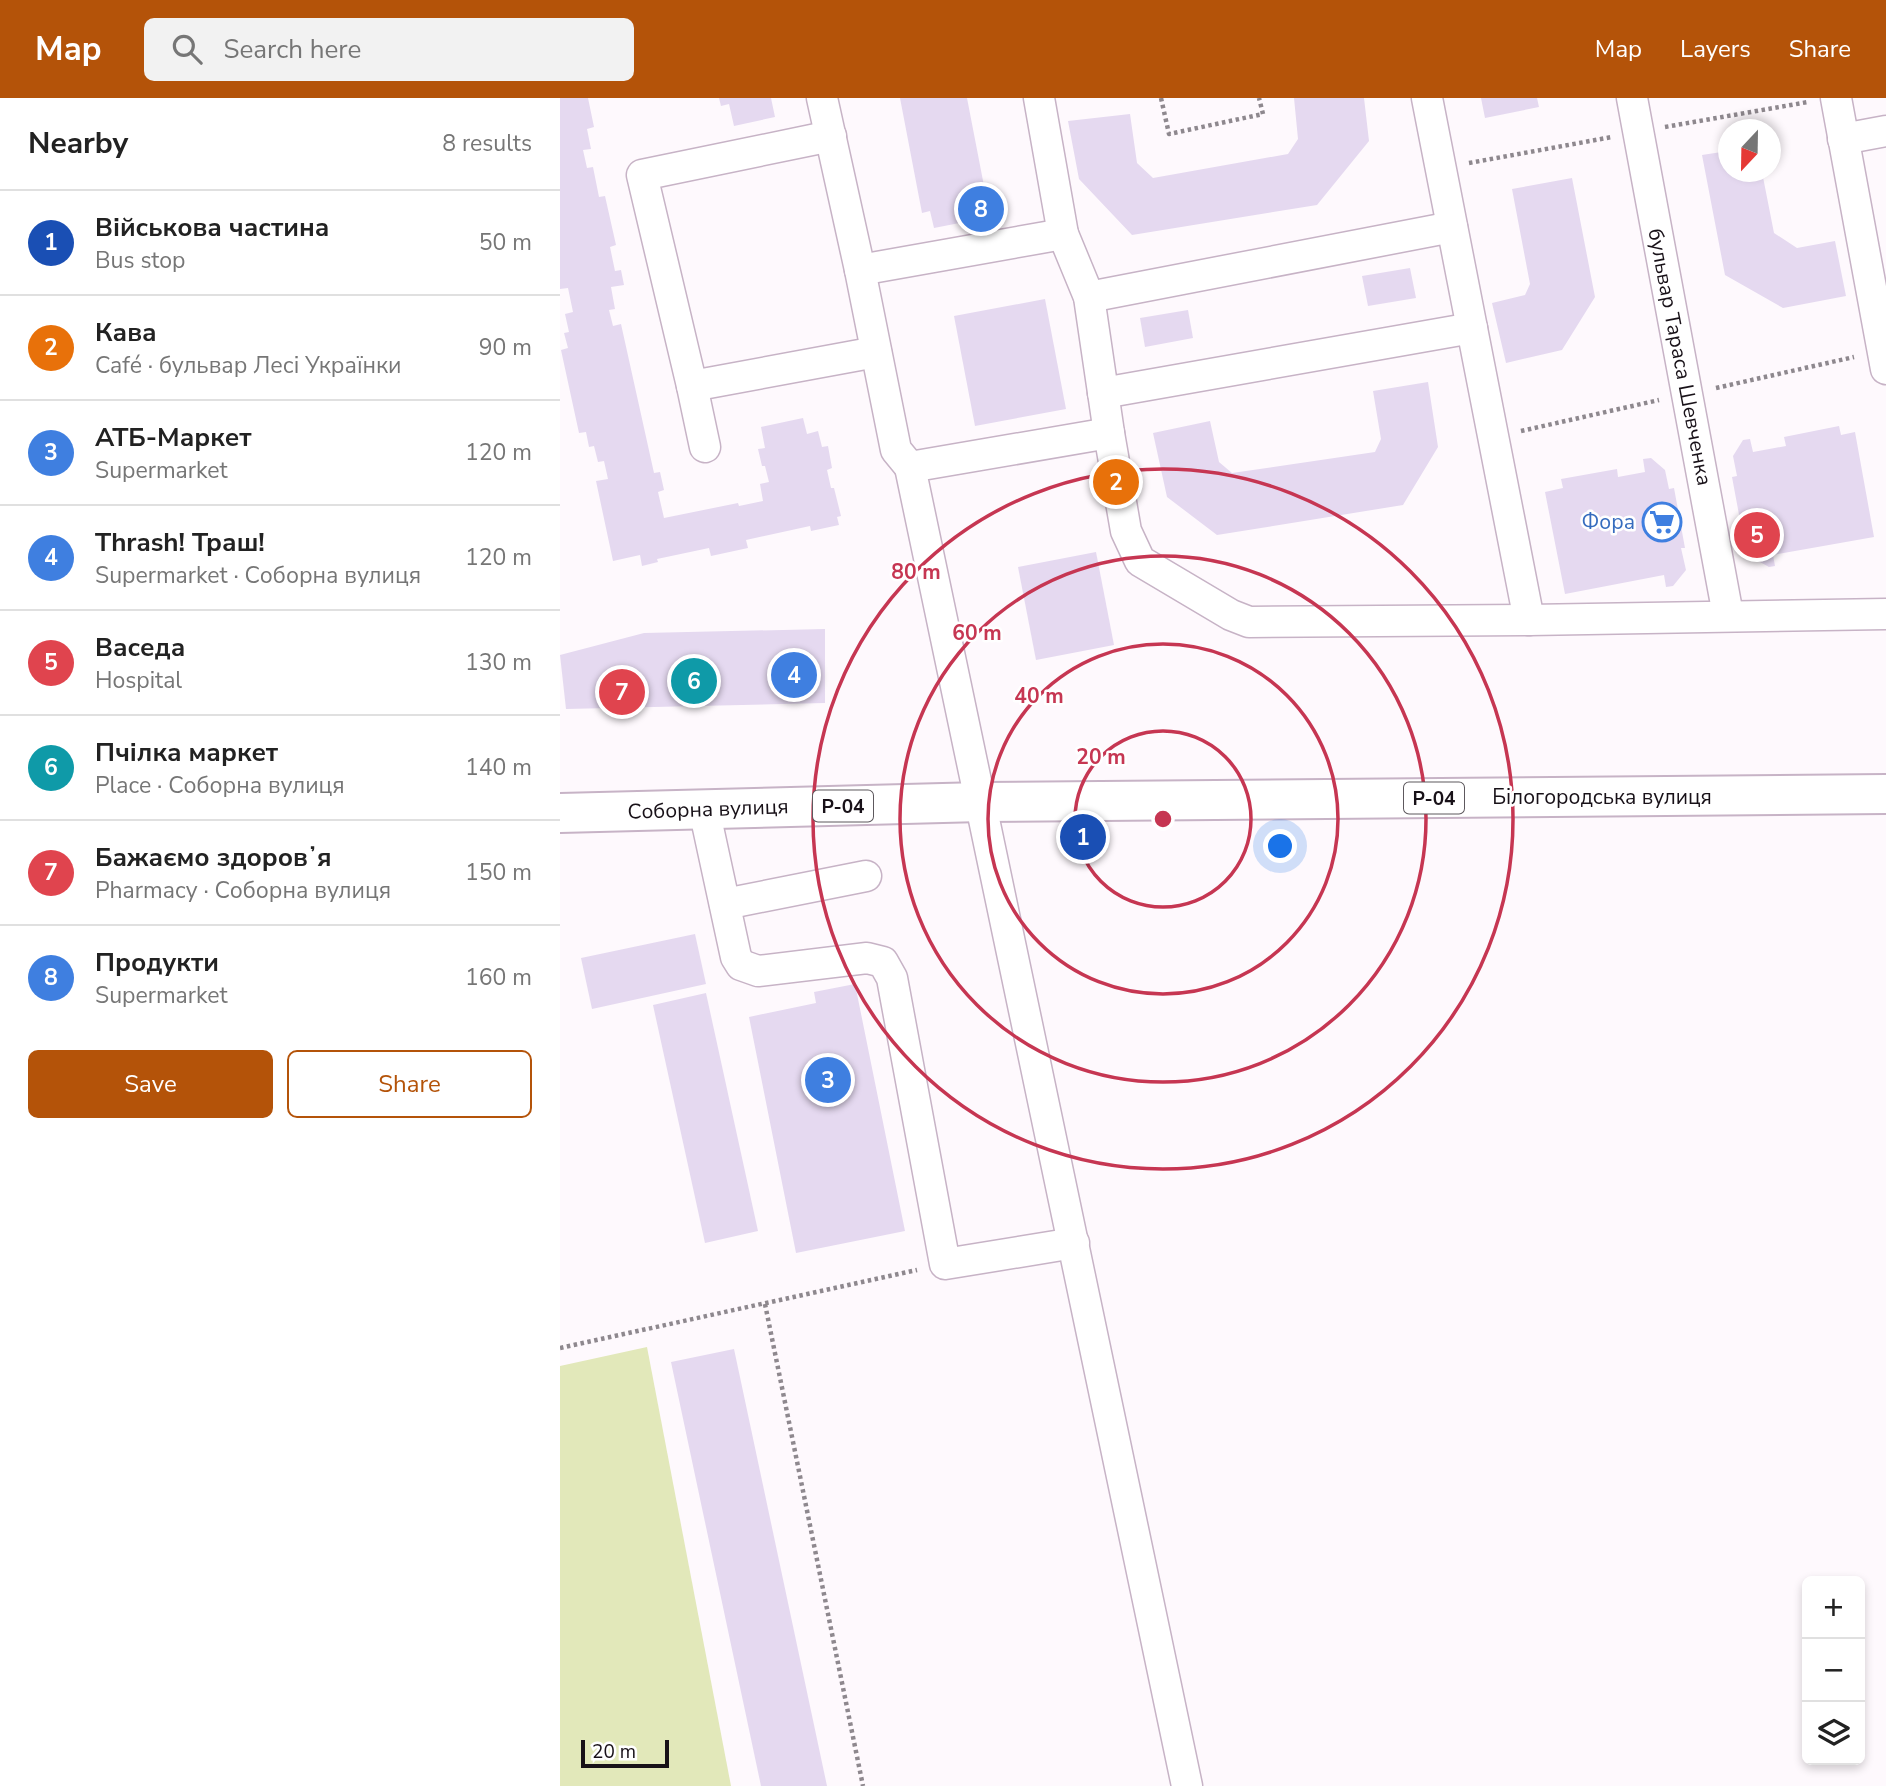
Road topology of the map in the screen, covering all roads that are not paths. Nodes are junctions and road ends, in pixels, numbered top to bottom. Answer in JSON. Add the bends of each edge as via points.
{"nodes":[{"id":1,"x":822,"y":98,"type":"edge"},
{"id":2,"x":1427,"y":98,"type":"edge"},
{"id":3,"x":1632,"y":98,"type":"edge"},
{"id":4,"x":1836,"y":98,"type":"edge"},
{"id":5,"x":1043,"y":99,"type":"edge"},
{"id":6,"x":1886,"y":131,"type":"edge"},
{"id":7,"x":831,"y":136,"type":"junction"},
{"id":8,"x":1843,"y":139,"type":"junction"},
{"id":9,"x":1452,"y":228,"type":"junction"},
{"id":10,"x":1873,"y":230,"type":"edge"},
{"id":11,"x":1063,"y":234,"type":"junction"},
{"id":12,"x":860,"y":270,"type":"junction"},
{"id":13,"x":1089,"y":297,"type":"junction"},
{"id":14,"x":1472,"y":328,"type":"junction"},
{"id":15,"x":876,"y":352,"type":"junction"},
{"id":16,"x":1886,"y":369,"type":"edge"},
{"id":17,"x":692,"y":387,"type":"junction"},
{"id":18,"x":1103,"y":393,"type":"junction"},
{"id":19,"x":1108,"y":433,"type":"junction"},
{"id":20,"x":705,"y":447,"type":"dead end"},
{"id":21,"x":910,"y":467,"type":"junction"},
{"id":22,"x":1886,"y":614,"type":"edge"},
{"id":23,"x":1728,"y":615,"type":"junction"},
{"id":24,"x":1529,"y":621,"type":"junction"},
{"id":25,"x":1886,"y":794,"type":"edge"},
{"id":26,"x":981,"y":802,"type":"junction"},
{"id":27,"x":704,"y":809,"type":"junction"},
{"id":28,"x":560,"y":813,"type":"edge"},
{"id":29,"x":866,"y":876,"type":"dead end"},
{"id":30,"x":724,"y":904,"type":"junction"},
{"id":31,"x":1074,"y":1243,"type":"junction"},
{"id":32,"x":1187,"y":1786,"type":"edge"}],
"edges":[{"from":1,"to":7,"type":"street"},
{"from":2,"to":9,"type":"street"},
{"from":3,"to":23,"type":"street","name":"бульвар Тараса Шевченка"},
{"from":4,"to":8,"type":"street"},
{"from":5,"to":11,"type":"street"},
{"from":6,"to":8,"type":"street"},
{"from":7,"to":12,"type":"street"},
{"from":7,"to":17,"type":"street","via":[[642,174]]},
{"from":8,"to":10,"type":"street"},
{"from":9,"to":13,"type":"street"},
{"from":9,"to":14,"type":"street"},
{"from":10,"to":16,"type":"street"},
{"from":11,"to":12,"type":"street"},
{"from":11,"to":13,"type":"street"},
{"from":12,"to":15,"type":"street"},
{"from":13,"to":18,"type":"street"},
{"from":14,"to":18,"type":"street"},
{"from":14,"to":24,"type":"street"},
{"from":15,"to":17,"type":"street"},
{"from":15,"to":21,"type":"street","via":[[896,450]]},
{"from":17,"to":20,"type":"street"},
{"from":18,"to":19,"type":"street"},
{"from":19,"to":21,"type":"street"},
{"from":19,"to":24,"type":"street","via":[[1126,531],[1140,561],[1231,615],[1249,622]]},
{"from":21,"to":26,"type":"street"},
{"from":22,"to":23,"type":"street"},
{"from":23,"to":24,"type":"street"},
{"from":25,"to":26,"type":"main road","name":"Білогородська вулиця","number":"Р-04"},
{"from":26,"to":27,"type":"main road","name":"Соборна вулиця","number":"Р-04"},
{"from":26,"to":31,"type":"street"},
{"from":27,"to":28,"type":"main road","name":"Соборна вулиця","number":"Р-04"},
{"from":27,"to":30,"type":"street"},
{"from":29,"to":30,"type":"street"},
{"from":30,"to":31,"type":"street","via":[[736,957],[749,970],[851,958],[883,962],[892,978],[945,1264]]},
{"from":31,"to":32,"type":"street"}]}
